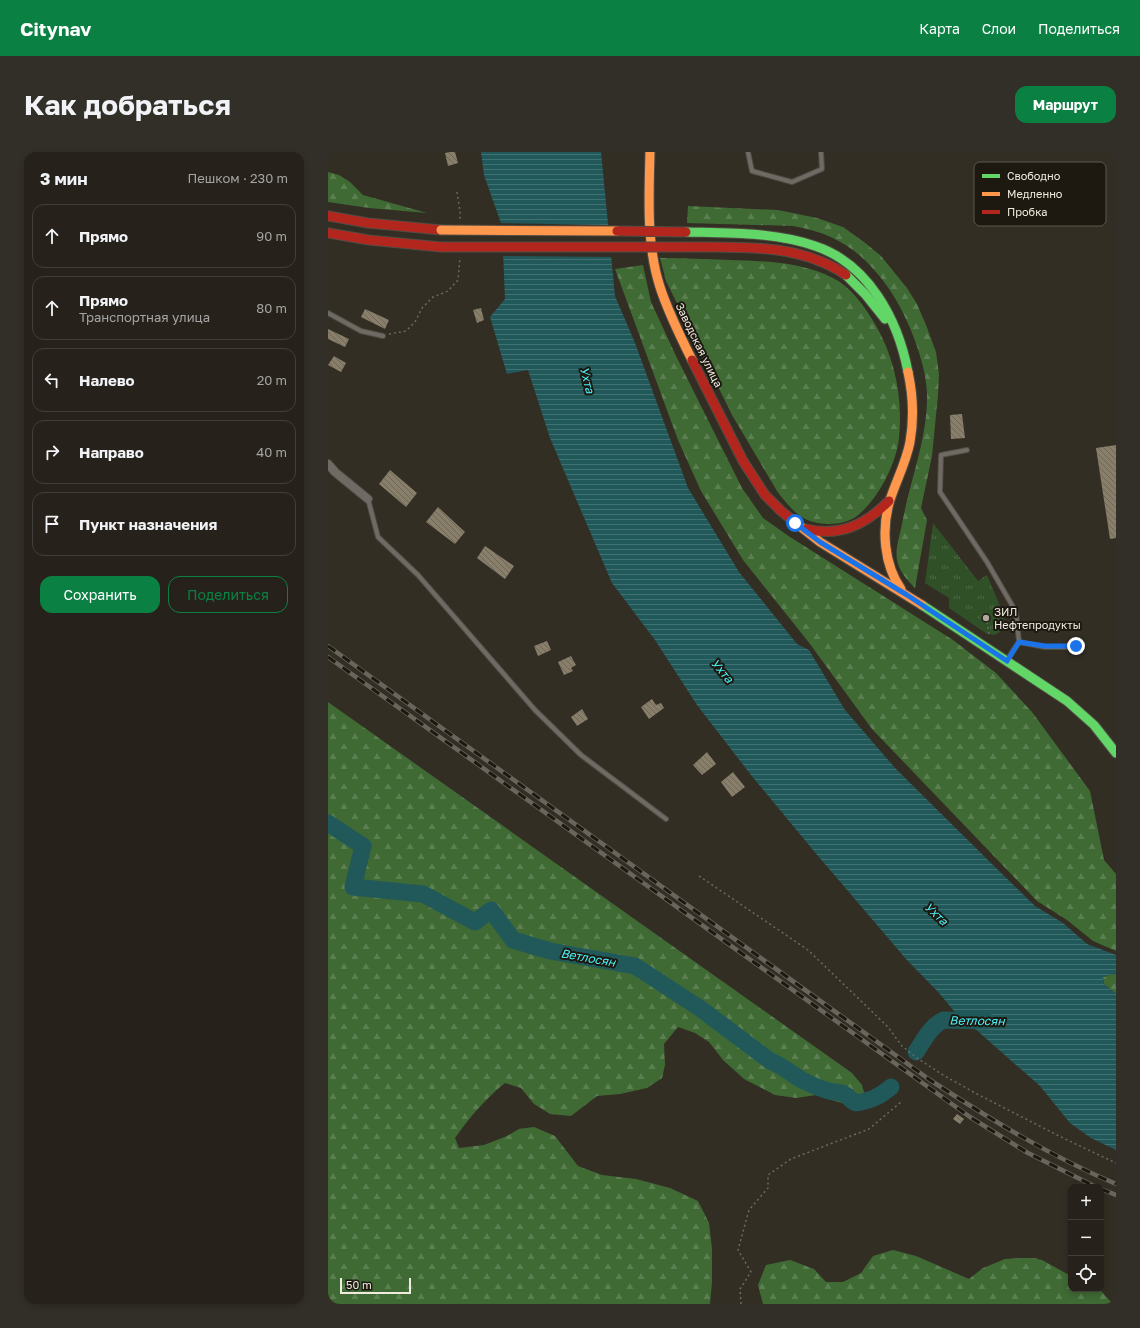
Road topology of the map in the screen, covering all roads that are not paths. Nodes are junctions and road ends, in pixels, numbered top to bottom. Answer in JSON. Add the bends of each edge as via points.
{"nodes":[{"id":1,"x":650,"y":152,"type":"edge"},
{"id":2,"x":748,"y":152,"type":"edge"},
{"id":3,"x":821,"y":152,"type":"edge"},
{"id":4,"x":328,"y":216,"type":"edge"},
{"id":5,"x":328,"y":233,"type":"edge"},
{"id":6,"x":328,"y":313,"type":"edge"},
{"id":7,"x":383,"y":336,"type":"road end"},
{"id":8,"x":904,"y":357,"type":"junction"},
{"id":9,"x":967,"y":450,"type":"dead end"},
{"id":10,"x":328,"y":464,"type":"edge"},
{"id":11,"x":368,"y":499,"type":"joint"},
{"id":12,"x":889,"y":501,"type":"junction"},
{"id":13,"x":795,"y":523,"type":"junction"},
{"id":14,"x":907,"y":595,"type":"junction"},
{"id":15,"x":1019,"y":642,"type":"junction"},
{"id":16,"x":1076,"y":646,"type":"dead end"},
{"id":17,"x":1007,"y":661,"type":"junction"},
{"id":18,"x":1116,"y":753,"type":"edge"},
{"id":19,"x":666,"y":819,"type":"dead end"}],
"edges":[{"from":1,"to":13,"type":"street","name":"Заводская улица","via":[[652,246],[657,278],[670,315],[743,461],[765,495]]},
{"from":2,"to":3,"type":"lane","via":[[752,172],[792,182],[822,169]]},
{"from":4,"to":8,"type":"street","bridge":true,"via":[[368,223],[441,230],[748,234],[811,244],[843,258],[861,274],[881,300],[896,330]]},
{"from":5,"to":8,"type":"street","bridge":true,"via":[[368,240],[441,247],[746,248],[809,258],[835,268],[859,287],[896,336]]},
{"from":6,"to":7,"type":"lane","via":[[361,331]]},
{"from":8,"to":12,"type":"street","via":[[912,390],[910,443]]},
{"from":9,"to":15,"type":"lane","via":[[941,455],[940,492],[987,562],[1016,612]]},
{"from":10,"to":11,"type":"street"},
{"from":11,"to":19,"type":"lane","via":[[378,537],[418,575],[535,710],[581,755]]},
{"from":12,"to":13,"type":"street","via":[[871,517],[840,531],[820,532]]},
{"from":12,"to":14,"type":"street","via":[[886,537],[889,562],[894,580]]},
{"from":13,"to":14,"type":"street","via":[[820,542]]},
{"from":14,"to":17,"type":"street"},
{"from":15,"to":16,"type":"lane","via":[[1045,646]]},
{"from":15,"to":17,"type":"lane"},
{"from":17,"to":18,"type":"street","via":[[1067,701],[1094,725]]}]}
